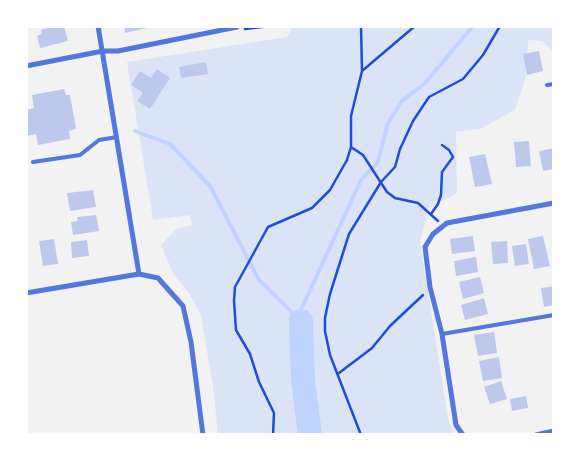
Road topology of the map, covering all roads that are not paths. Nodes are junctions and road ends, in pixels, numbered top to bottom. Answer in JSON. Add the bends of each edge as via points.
{"nodes":[{"id":1,"x":98,"y":26,"type":"edge"},
{"id":2,"x":237,"y":27,"type":"edge"},
{"id":3,"x":103,"y":51,"type":"junction"},
{"id":4,"x":26,"y":66,"type":"edge"},
{"id":5,"x":554,"y":84,"type":"edge"},
{"id":6,"x":547,"y":85,"type":"dead end"},
{"id":7,"x":117,"y":137,"type":"junction"},
{"id":8,"x":33,"y":162,"type":"dead end"},
{"id":9,"x":554,"y":203,"type":"edge"},
{"id":10,"x":139,"y":274,"type":"junction"},
{"id":11,"x":26,"y":293,"type":"edge"},
{"id":12,"x":554,"y":315,"type":"edge"},
{"id":13,"x":442,"y":334,"type":"junction"},
{"id":14,"x":554,"y":432,"type":"edge"},
{"id":15,"x":203,"y":435,"type":"edge"},
{"id":16,"x":463,"y":435,"type":"edge"},
{"id":17,"x":536,"y":435,"type":"edge"}],
"edges":[{"from":1,"to":3,"type":"street"},
{"from":2,"to":3,"type":"street","via":[[118,51]]},
{"from":3,"to":4,"type":"street"},
{"from":3,"to":7,"type":"street"},
{"from":5,"to":6,"type":"lane"},
{"from":7,"to":8,"type":"lane","via":[[99,140],[80,155]]},
{"from":7,"to":10,"type":"street"},
{"from":9,"to":13,"type":"street","via":[[447,223],[433,234],[425,248],[430,287]]},
{"from":10,"to":11,"type":"street"},
{"from":10,"to":15,"type":"street","via":[[158,278],[183,306]]},
{"from":12,"to":13,"type":"lane"},
{"from":13,"to":16,"type":"street","via":[[456,425]]},
{"from":14,"to":17,"type":"street"}]}
